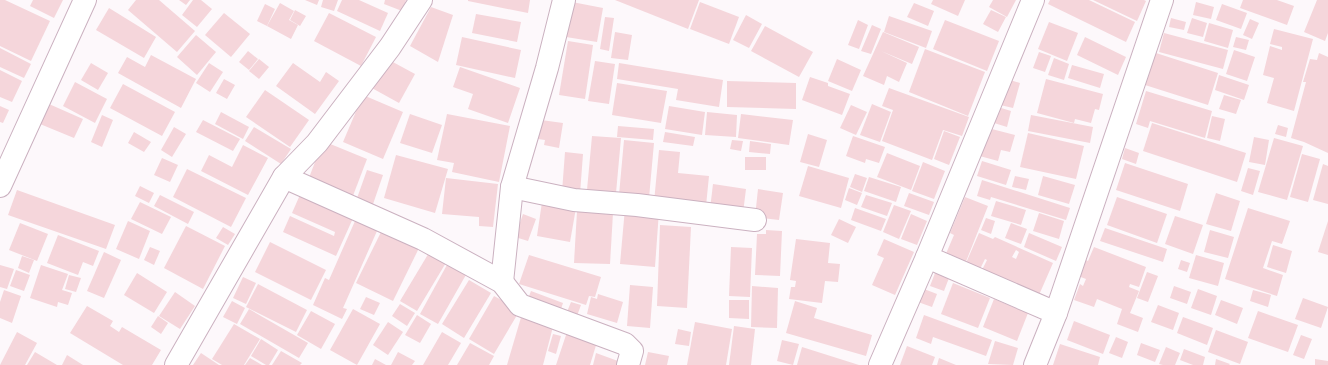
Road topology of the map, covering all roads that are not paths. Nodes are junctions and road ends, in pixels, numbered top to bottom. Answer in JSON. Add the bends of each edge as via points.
{"nodes":[{"id":1,"x":85,"y":0,"type":"edge"},
{"id":2,"x":421,"y":0,"type":"edge"},
{"id":3,"x":564,"y":0,"type":"edge"},
{"id":4,"x":1033,"y":0,"type":"edge"},
{"id":5,"x":1162,"y":0,"type":"edge"},
{"id":6,"x":284,"y":177,"type":"junction"},
{"id":7,"x":0,"y":186,"type":"edge"},
{"id":8,"x":512,"y":187,"type":"junction"},
{"id":9,"x":755,"y":220,"type":"dead end"},
{"id":10,"x":927,"y":257,"type":"junction"},
{"id":11,"x":502,"y":282,"type":"junction"},
{"id":12,"x":1056,"y":313,"type":"junction"},
{"id":13,"x":176,"y":365,"type":"edge"},
{"id":14,"x":628,"y":365,"type":"edge"},
{"id":15,"x":880,"y":365,"type":"edge"},
{"id":16,"x":1036,"y":365,"type":"edge"}],
"edges":[{"from":1,"to":7,"type":"street"},
{"from":2,"to":6,"type":"street","via":[[390,47],[317,143]]},
{"from":3,"to":8,"type":"street"},
{"from":4,"to":10,"type":"street"},
{"from":5,"to":12,"type":"street"},
{"from":6,"to":11,"type":"street","via":[[423,239]]},
{"from":6,"to":13,"type":"street"},
{"from":8,"to":9,"type":"street","via":[[574,200]]},
{"from":8,"to":11,"type":"street"},
{"from":10,"to":12,"type":"street"},
{"from":10,"to":15,"type":"street"},
{"from":11,"to":14,"type":"street","via":[[520,305],[625,344],[632,351]]},
{"from":12,"to":16,"type":"street"}]}
